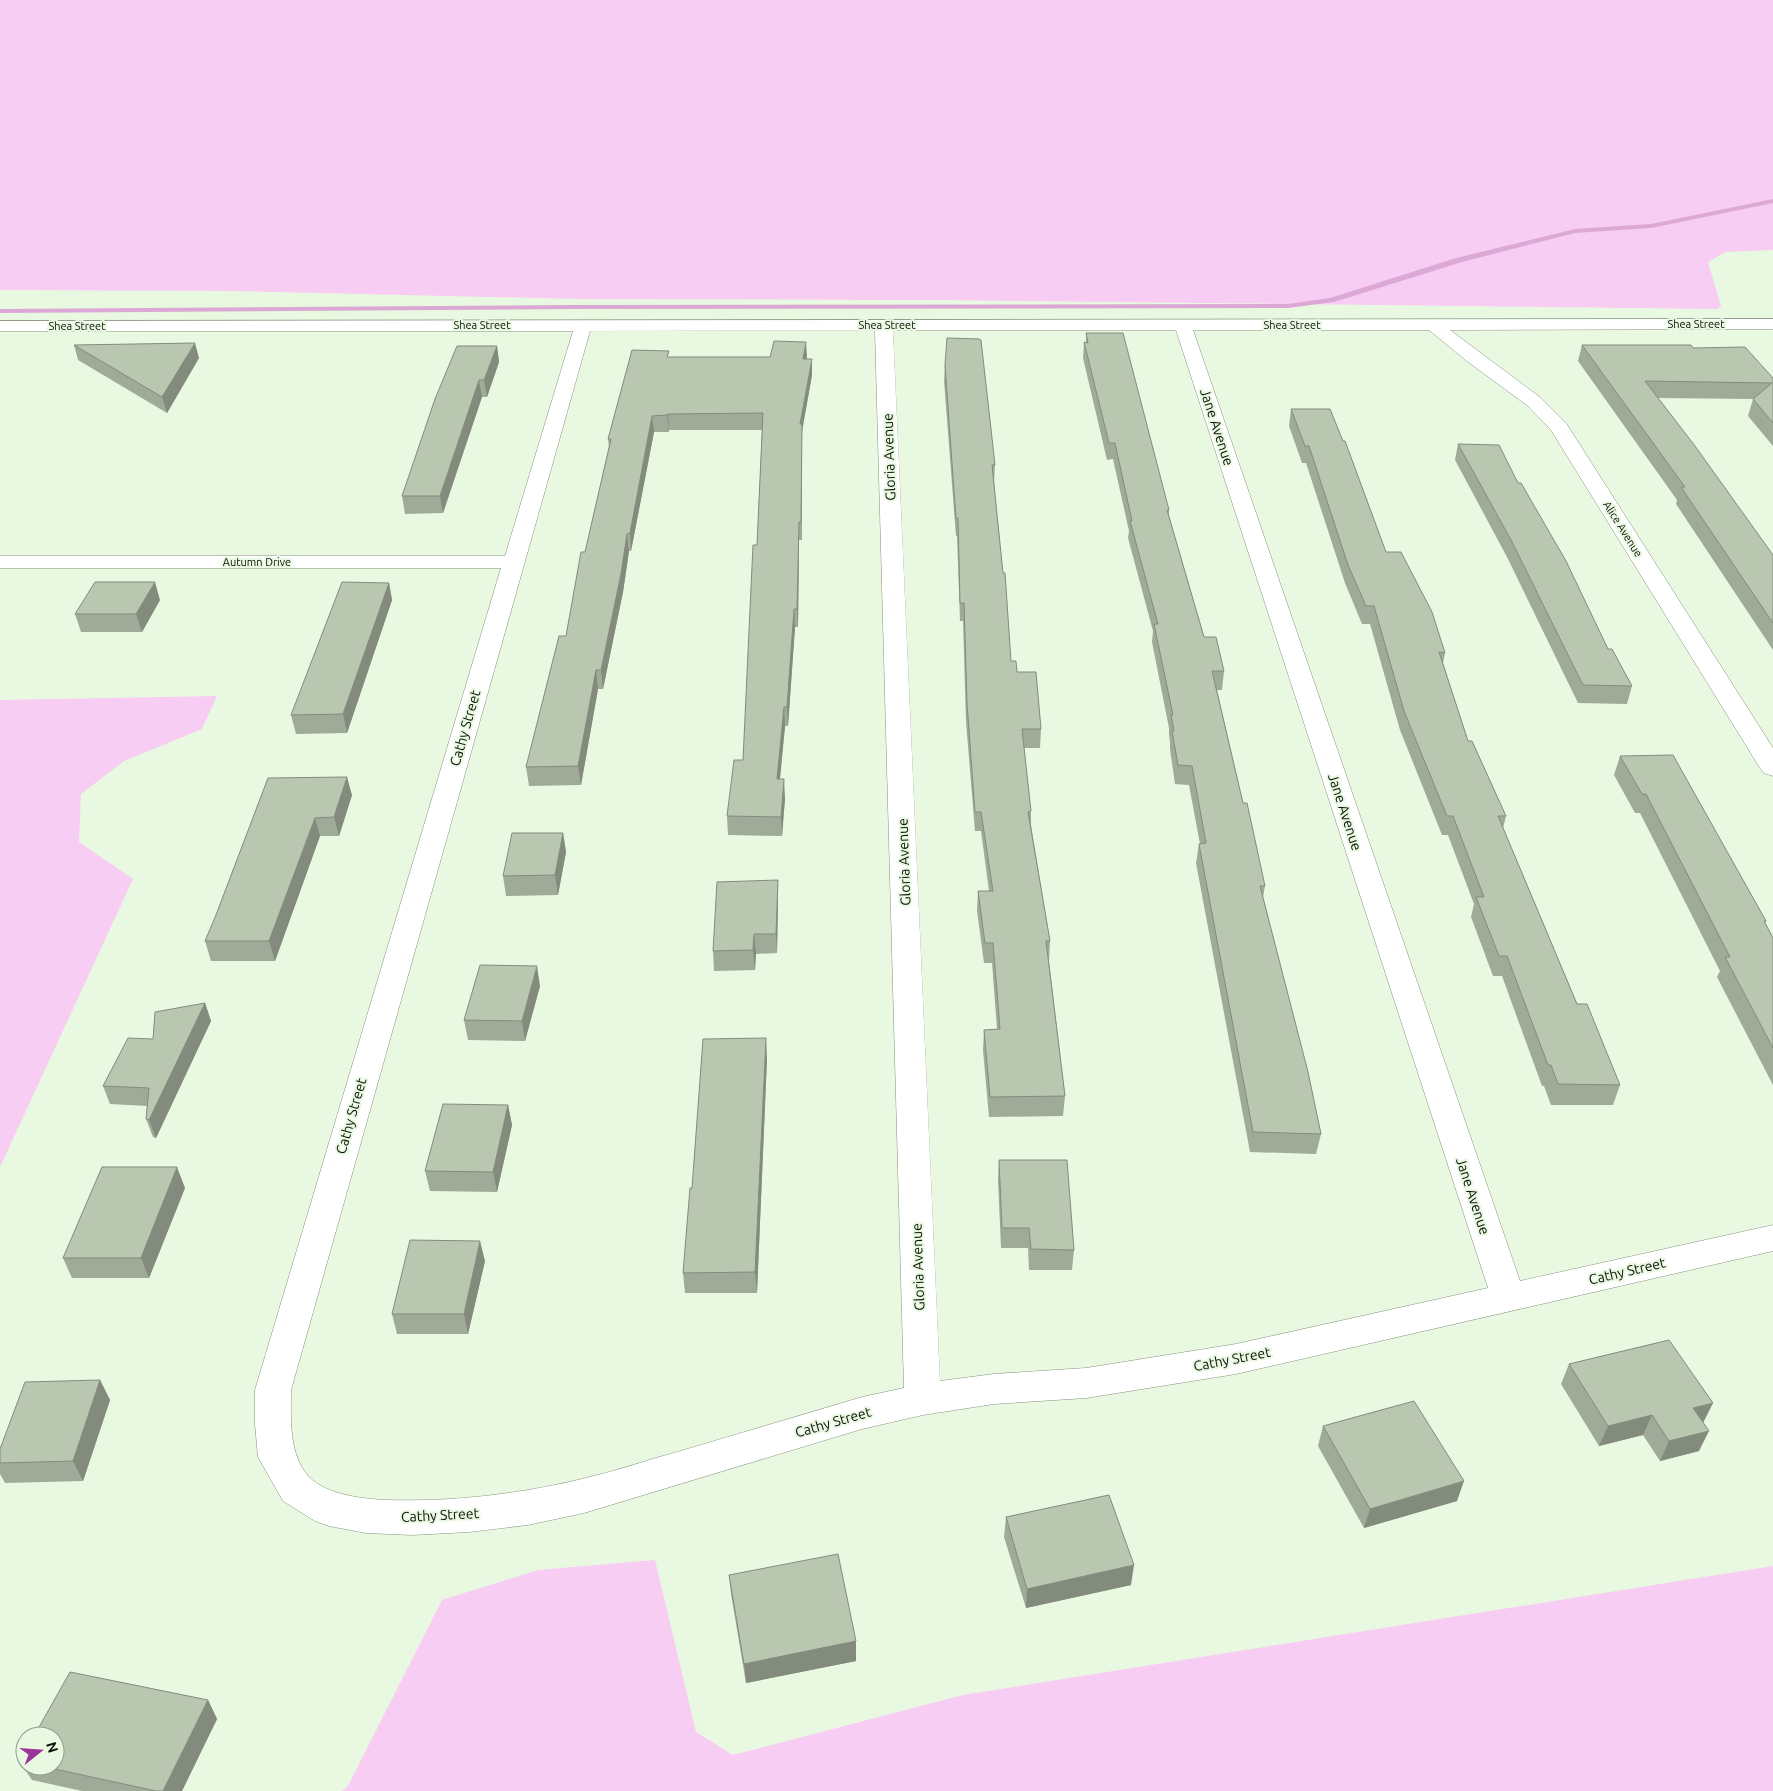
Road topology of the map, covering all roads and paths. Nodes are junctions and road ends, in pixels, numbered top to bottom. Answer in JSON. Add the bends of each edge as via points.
{"nodes":[{"id":1,"x":1773,"y":324,"type":"edge"},
{"id":2,"x":583,"y":325,"type":"junction"},
{"id":3,"x":884,"y":325,"type":"junction"},
{"id":4,"x":1183,"y":325,"type":"junction"},
{"id":5,"x":1434,"y":325,"type":"junction"},
{"id":6,"x":0,"y":326,"type":"edge"},
{"id":7,"x":0,"y":562,"type":"edge"},
{"id":8,"x":514,"y":562,"type":"junction"},
{"id":9,"x":1773,"y":768,"type":"edge"},
{"id":10,"x":1773,"y":1238,"type":"edge"},
{"id":11,"x":1508,"y":1298,"type":"junction"},
{"id":12,"x":923,"y":1399,"type":"junction"}],
"edges":[{"from":1,"to":5,"type":"street","name":"Shea Street"},
{"from":2,"to":3,"type":"street","name":"Shea Street"},
{"from":2,"to":6,"type":"street","name":"Shea Street"},
{"from":2,"to":8,"type":"street","name":"Cathy Street"},
{"from":3,"to":4,"type":"street","name":"Shea Street"},
{"from":3,"to":12,"type":"street","name":"Gloria Avenue"},
{"from":4,"to":5,"type":"street","name":"Shea Street"},
{"from":4,"to":11,"type":"street","name":"Jane Avenue"},
{"from":5,"to":9,"type":"street","name":"Alice Avenue","via":[[1468,354],[1534,401],[1559,427]]},
{"from":7,"to":8,"type":"street","name":"Autumn Drive"},
{"from":8,"to":12,"type":"street","name":"Cathy Street","via":[[285,1344],[273,1390],[277,1457],[296,1489],[329,1509],[366,1516],[412,1518],[469,1515],[528,1508],[584,1496]]},
{"from":10,"to":11,"type":"street","name":"Cathy Street"},
{"from":11,"to":12,"type":"street","name":"Cathy Street","via":[[1164,1372]]}]}
